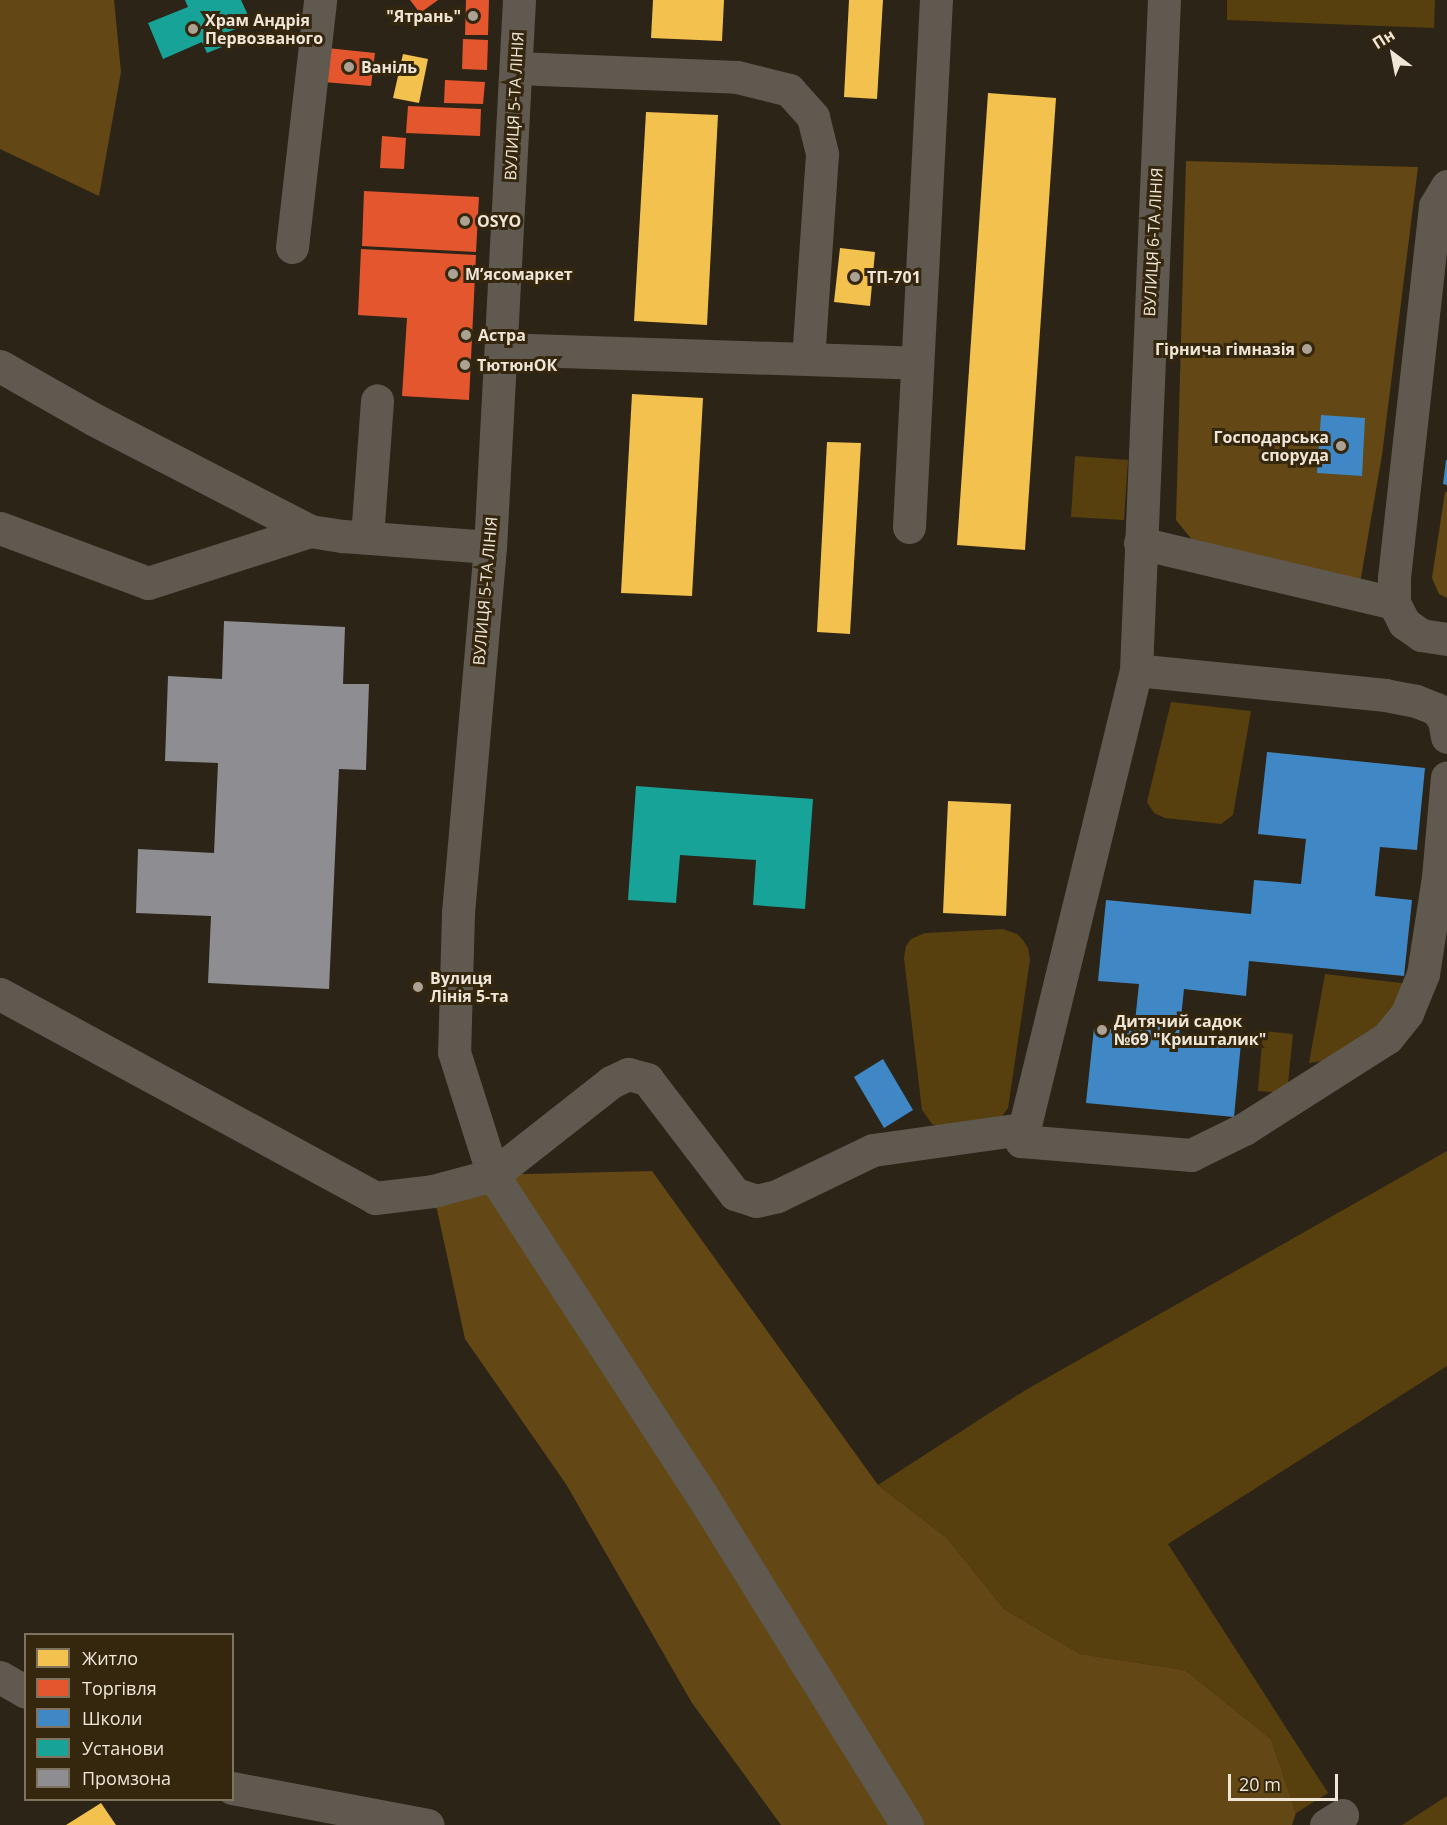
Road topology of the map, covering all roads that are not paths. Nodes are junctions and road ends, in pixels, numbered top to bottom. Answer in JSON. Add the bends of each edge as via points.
{"nodes":[{"id":1,"x":320,"y":0,"type":"edge"},
{"id":2,"x":519,"y":0,"type":"edge"},
{"id":3,"x":936,"y":0,"type":"edge"},
{"id":4,"x":1164,"y":0,"type":"edge"},
{"id":5,"x":516,"y":68,"type":"junction"},
{"id":6,"x":1447,"y":186,"type":"edge"},
{"id":7,"x":292,"y":246,"type":"dead end"},
{"id":8,"x":502,"y":349,"type":"junction"},
{"id":9,"x":808,"y":358,"type":"junction"},
{"id":10,"x":917,"y":363,"type":"junction"},
{"id":11,"x":0,"y":366,"type":"edge"},
{"id":12,"x":376,"y":400,"type":"dead end"},
{"id":13,"x":909,"y":527,"type":"dead end"},
{"id":14,"x":0,"y":528,"type":"edge"},
{"id":15,"x":310,"y":531,"type":"junction"},
{"id":16,"x":366,"y":537,"type":"junction"},
{"id":17,"x":1140,"y":543,"type":"junction"},
{"id":18,"x":489,"y":547,"type":"junction"},
{"id":19,"x":1394,"y":603,"type":"junction"},
{"id":20,"x":1447,"y":639,"type":"edge"},
{"id":21,"x":1135,"y":667,"type":"junction"},
{"id":22,"x":1447,"y":737,"type":"edge"},
{"id":23,"x":1447,"y":777,"type":"edge"},
{"id":24,"x":0,"y":994,"type":"edge"},
{"id":25,"x":1023,"y":1129,"type":"junction"},
{"id":26,"x":494,"y":1175,"type":"junction"},
{"id":27,"x":0,"y":1677,"type":"edge"},
{"id":28,"x":24,"y":1691,"type":"edge"},
{"id":29,"x":234,"y":1788,"type":"edge"},
{"id":30,"x":426,"y":1825,"type":"edge"},
{"id":31,"x":907,"y":1825,"type":"edge"}],
"edges":[{"from":1,"to":7,"type":"street"},
{"from":2,"to":5,"type":"street","name":"ВУЛИЦЯ 5-ТА ЛІНІЯ"},
{"from":3,"to":10,"type":"street"},
{"from":4,"to":17,"type":"street","name":"ВУЛИЦЯ 6-ТА ЛІНІЯ"},
{"from":5,"to":8,"type":"street","name":"ВУЛИЦЯ 5-ТА ЛІНІЯ"},
{"from":5,"to":9,"type":"street","via":[[737,77],[789,90],[813,117],[822,154]]},
{"from":6,"to":19,"type":"street","via":[[1435,206]]},
{"from":8,"to":9,"type":"street"},
{"from":8,"to":18,"type":"street","name":"ВУЛИЦЯ 5-ТА ЛІНІЯ"},
{"from":9,"to":10,"type":"street"},
{"from":10,"to":13,"type":"street"},
{"from":11,"to":15,"type":"street"},
{"from":12,"to":16,"type":"street"},
{"from":14,"to":15,"type":"street","via":[[148,583]]},
{"from":15,"to":16,"type":"street"},
{"from":16,"to":18,"type":"street"},
{"from":17,"to":19,"type":"street"},
{"from":17,"to":21,"type":"street","name":"ВУЛИЦЯ 6-ТА ЛІНІЯ"},
{"from":18,"to":26,"type":"street","name":"ВУЛИЦЯ 5-ТА ЛІНІЯ","via":[[458,913],[454,1052]]},
{"from":19,"to":20,"type":"street","via":[[1404,623],[1421,635]]},
{"from":21,"to":22,"type":"street","via":[[1416,701],[1436,709],[1444,720]]},
{"from":21,"to":25,"type":"street","name":"ВУЛИЦЯ 6-ТА ЛІНІЯ"},
{"from":23,"to":25,"type":"street","via":[[1438,877],[1423,974],[1407,1013],[1387,1038],[1244,1129],[1191,1155],[1021,1141]]},
{"from":24,"to":26,"type":"street","via":[[375,1198],[433,1191]]},
{"from":25,"to":26,"type":"street","via":[[873,1150],[777,1196],[756,1201],[735,1194],[647,1078],[628,1074],[611,1082]]},
{"from":26,"to":31,"type":"street","name":"ВУЛИЦЯ 5-ТА ЛІНІЯ","via":[[701,1494]]},
{"from":27,"to":28,"type":"street"},
{"from":29,"to":30,"type":"street"}]}
